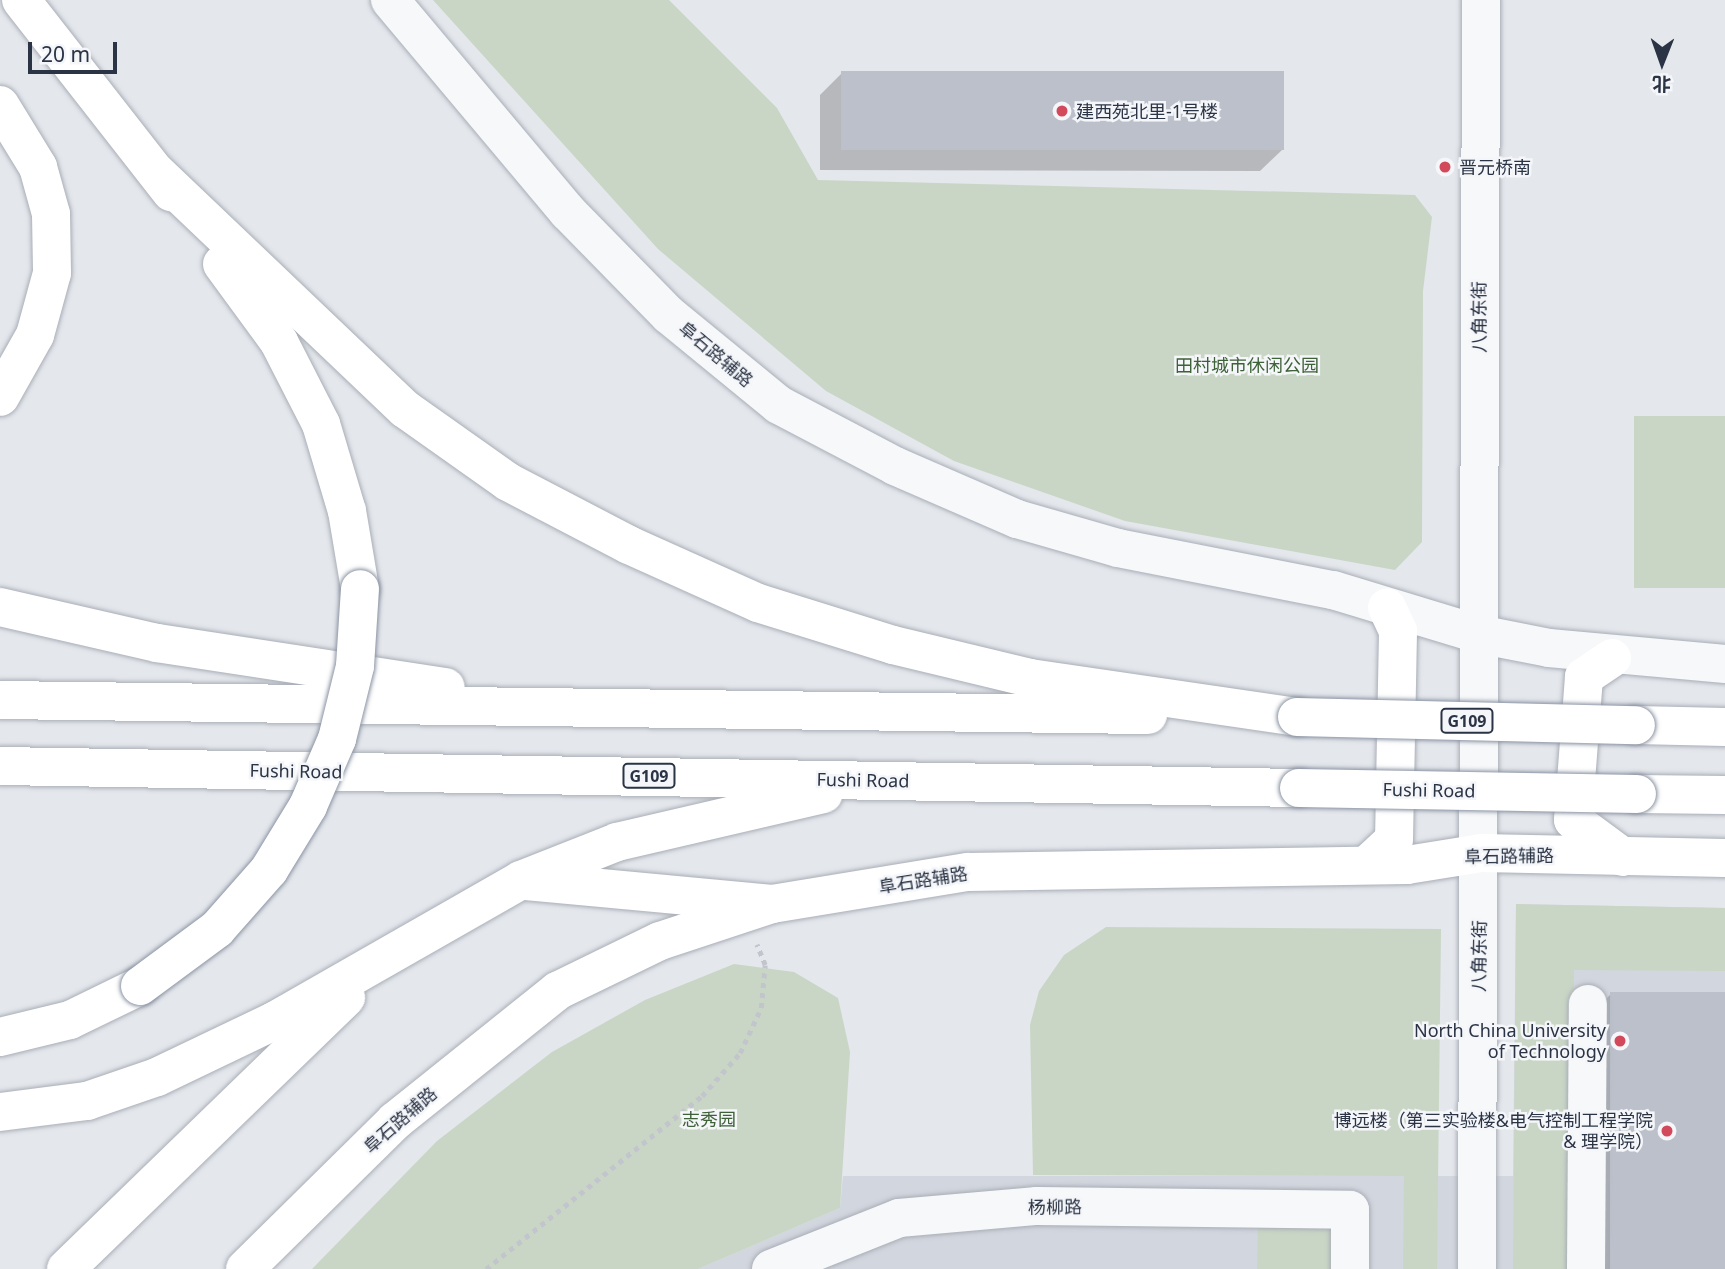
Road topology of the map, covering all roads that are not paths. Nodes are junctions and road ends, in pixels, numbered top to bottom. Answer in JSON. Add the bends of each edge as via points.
{"nodes":[{"id":1,"x":22,"y":0,"type":"edge"},
{"id":2,"x":390,"y":0,"type":"edge"},
{"id":3,"x":1481,"y":0,"type":"edge"},
{"id":4,"x":0,"y":105,"type":"edge"},
{"id":5,"x":156,"y":172,"type":"junction"},
{"id":6,"x":0,"y":397,"type":"edge"},
{"id":7,"x":0,"y":607,"type":"edge"},
{"id":8,"x":1387,"y":607,"type":"junction"},
{"id":9,"x":1478,"y":634,"type":"junction"},
{"id":10,"x":1612,"y":658,"type":"junction"},
{"id":11,"x":1725,"y":664,"type":"edge"},
{"id":12,"x":0,"y":700,"type":"edge"},
{"id":13,"x":583,"y":708,"type":"junction"},
{"id":14,"x":1297,"y":718,"type":"junction"},
{"id":15,"x":1725,"y":727,"type":"edge"},
{"id":16,"x":0,"y":766,"type":"edge"},
{"id":17,"x":881,"y":780,"type":"junction"},
{"id":18,"x":1725,"y":795,"type":"edge"},
{"id":19,"x":1481,"y":853,"type":"junction"},
{"id":20,"x":1623,"y":857,"type":"junction"},
{"id":21,"x":1725,"y":858,"type":"edge"},
{"id":22,"x":1368,"y":864,"type":"junction"},
{"id":23,"x":521,"y":880,"type":"junction"},
{"id":24,"x":758,"y":909,"type":"junction"},
{"id":25,"x":411,"y":941,"type":"junction"},
{"id":26,"x":1588,"y":1004,"type":"dead end"},
{"id":27,"x":0,"y":1037,"type":"edge"},
{"id":28,"x":0,"y":1112,"type":"edge"},
{"id":29,"x":857,"y":1252,"type":"edge"},
{"id":30,"x":66,"y":1269,"type":"edge"},
{"id":31,"x":245,"y":1269,"type":"edge"},
{"id":32,"x":771,"y":1269,"type":"edge"},
{"id":33,"x":1350,"y":1269,"type":"edge"},
{"id":34,"x":1477,"y":1269,"type":"edge"},
{"id":35,"x":1586,"y":1269,"type":"edge"}],
"edges":[{"from":1,"to":5,"type":"main road"},
{"from":2,"to":8,"type":"street","name":"阜石路辅路","via":[[568,212],[669,315],[779,405],[1017,519],[1118,548],[1334,590]]},
{"from":3,"to":9,"type":"street","name":"八角东街"},
{"from":4,"to":6,"type":"main road","via":[[38,167],[51,214],[52,273],[35,335]]},
{"from":5,"to":14,"type":"main road","via":[[405,409],[508,482],[629,545],[758,603],[893,645],[1030,678]]},
{"from":5,"to":27,"type":"main road","bridge":true,"via":[[279,342],[321,424],[347,511],[360,589],[355,666],[337,740],[308,806],[269,870],[217,929],[140,986],[70,1020]]},
{"from":7,"to":13,"type":"main road","via":[[156,643]]},
{"from":8,"to":9,"type":"street","name":"阜石路辅路"},
{"from":8,"to":22,"type":"main road","via":[[1398,631],[1394,840]]},
{"from":9,"to":10,"type":"street","name":"阜石路辅路"},
{"from":9,"to":19,"type":"street","name":"八角东街"},
{"from":10,"to":11,"type":"street","name":"阜石路辅路"},
{"from":10,"to":20,"type":"main road","via":[[1584,677],[1573,820]]},
{"from":12,"to":13,"type":"main road","number":"G109"},
{"from":13,"to":14,"type":"main road","number":"G109"},
{"from":14,"to":15,"type":"main road","number":"G109","bridge":true},
{"from":16,"to":17,"type":"main road","name":"Fushi Road","number":"G109"},
{"from":17,"to":18,"type":"main road","name":"Fushi Road","number":"G109","bridge":true},
{"from":17,"to":23,"type":"main road","via":[[617,842]]},
{"from":19,"to":20,"type":"main road","name":"阜石路辅路"},
{"from":19,"to":22,"type":"main road","name":"阜石路辅路"},
{"from":19,"to":34,"type":"street","name":"八角东街"},
{"from":20,"to":21,"type":"main road","name":"阜石路辅路"},
{"from":22,"to":24,"type":"main road","name":"阜石路辅路","via":[[968,872]]},
{"from":23,"to":24,"type":"main road"},
{"from":23,"to":25,"type":"main road"},
{"from":24,"to":31,"type":"main road","name":"阜石路辅路","via":[[660,942],[557,991],[395,1121]]},
{"from":25,"to":28,"type":"main road","via":[[274,1021],[157,1077],[87,1101]]},
{"from":25,"to":30,"type":"main road","via":[[282,1055]]},
{"from":26,"to":35,"type":"street"},
{"from":29,"to":32,"type":"street","name":"杨柳路"},
{"from":29,"to":33,"type":"street","name":"杨柳路","via":[[898,1217],[1037,1206],[1350,1210]]}]}
